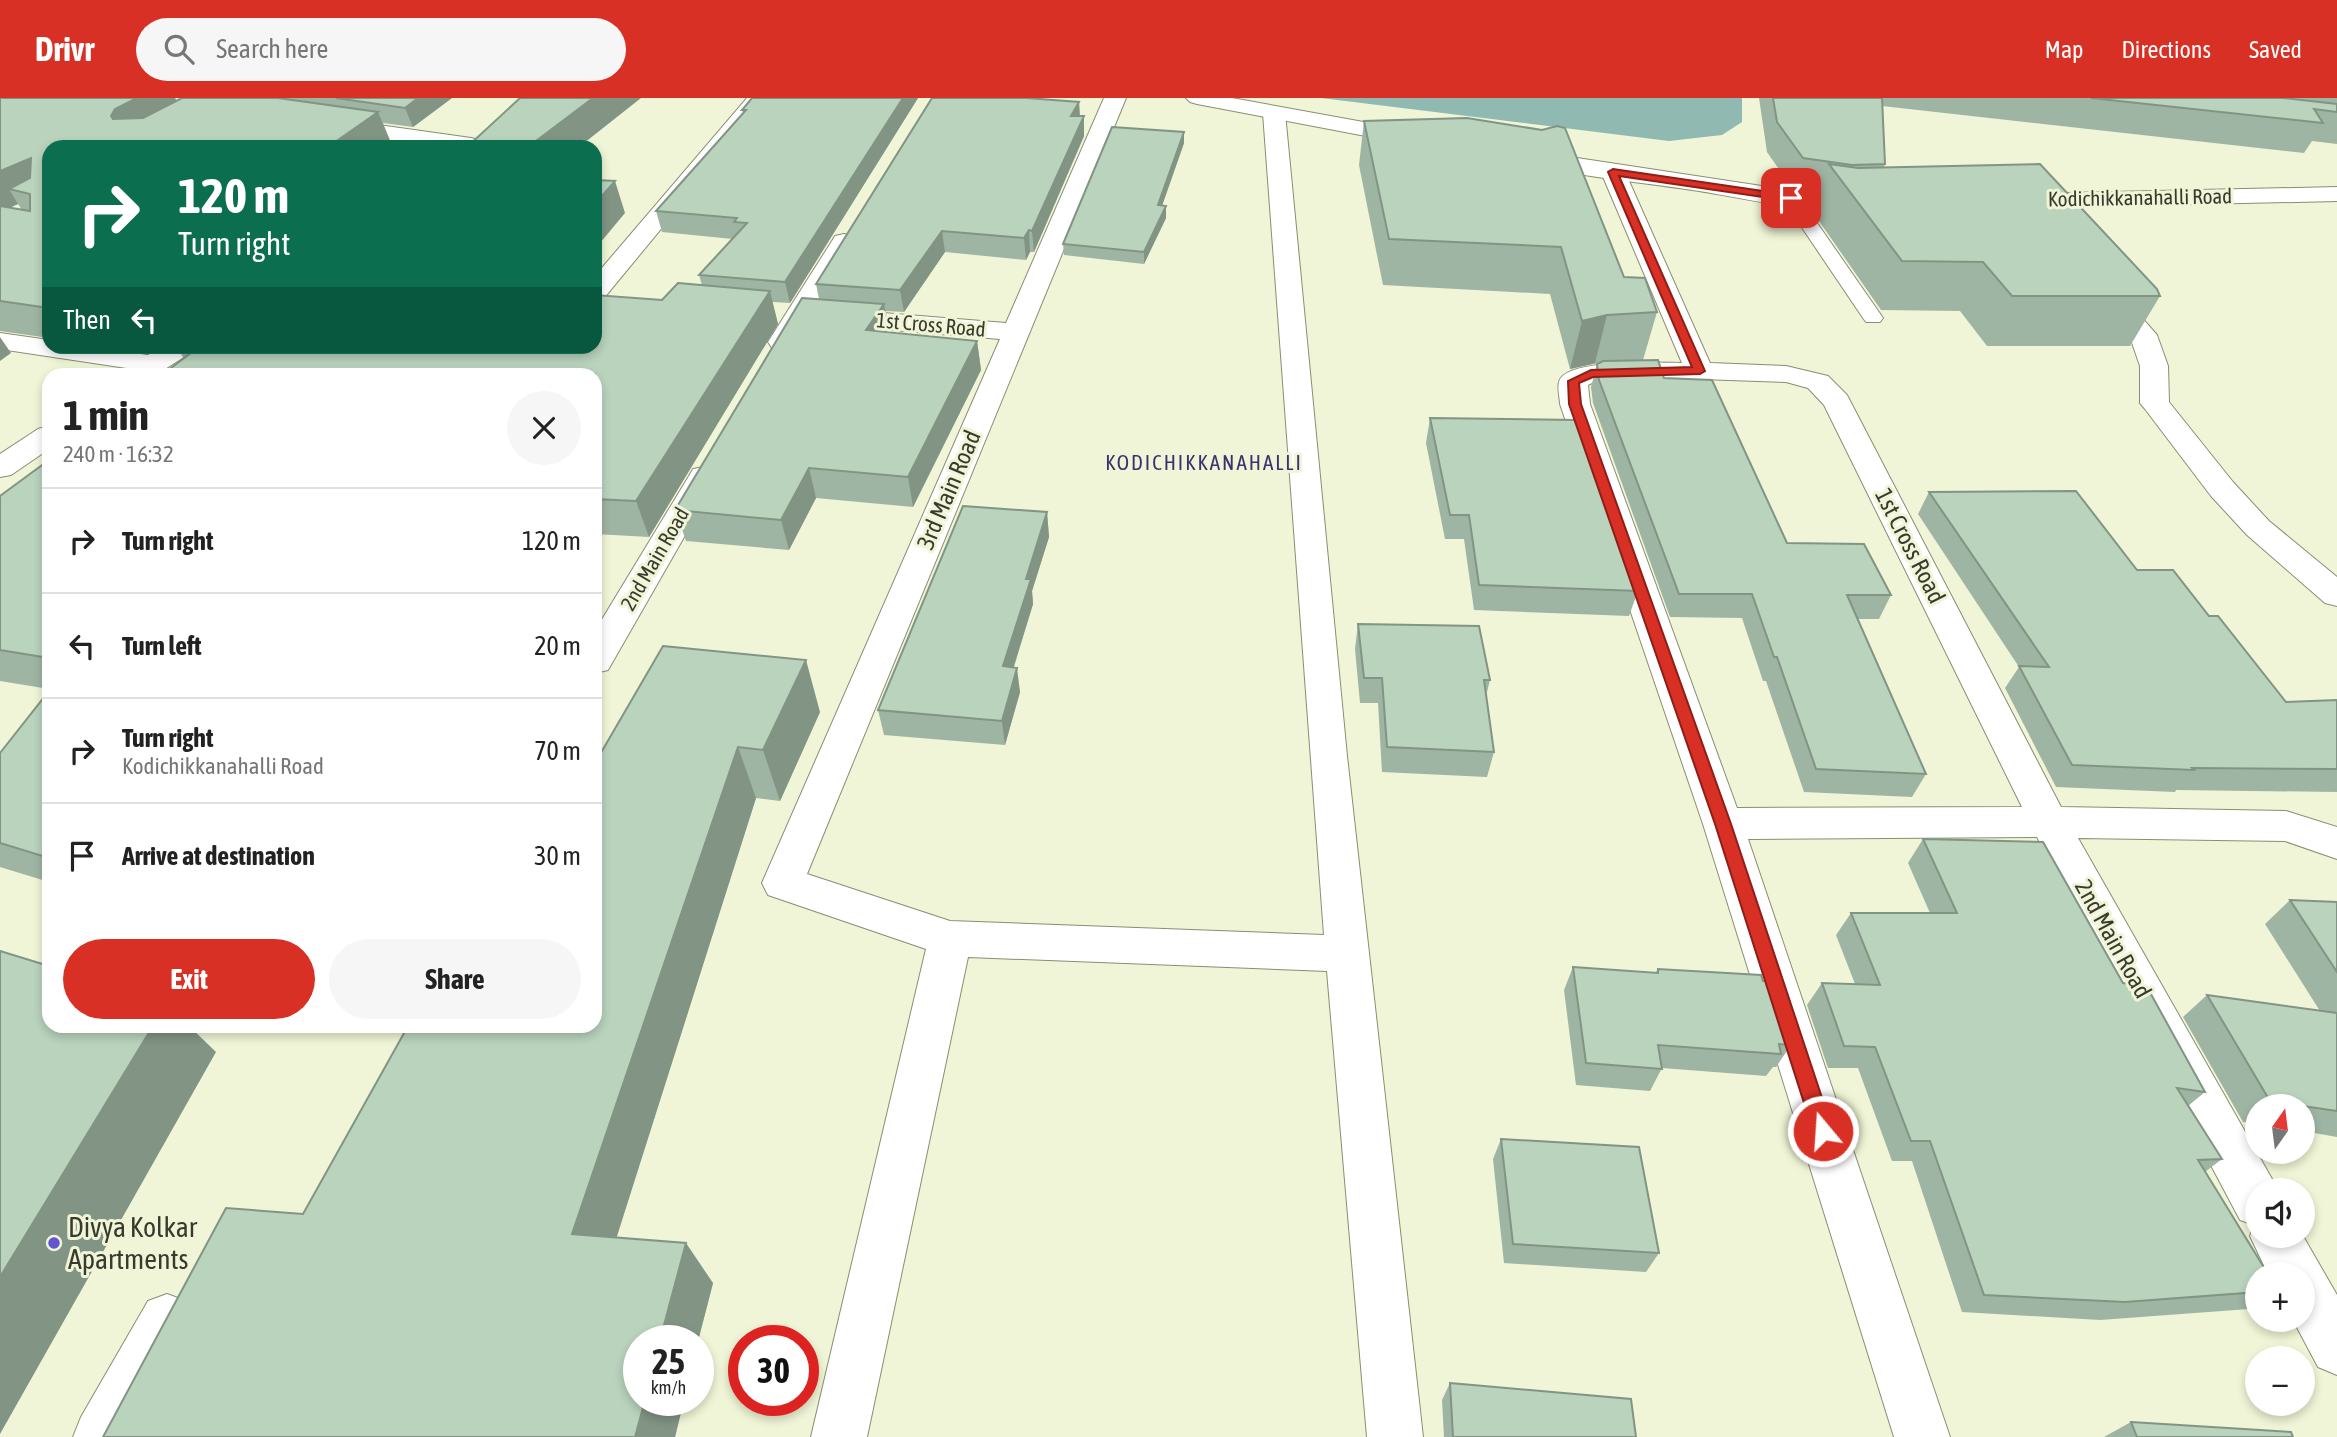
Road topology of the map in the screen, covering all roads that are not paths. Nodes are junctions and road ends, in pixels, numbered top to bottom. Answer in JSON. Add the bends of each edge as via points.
{"nodes":[{"id":1,"x":758,"y":98,"type":"edge"},
{"id":2,"x":1115,"y":98,"type":"edge"},
{"id":3,"x":1197,"y":98,"type":"edge"},
{"id":4,"x":1274,"y":113,"type":"junction"},
{"id":5,"x":321,"y":124,"type":"edge"},
{"id":6,"x":492,"y":130,"type":"edge"},
{"id":7,"x":429,"y":140,"type":"edge"},
{"id":8,"x":478,"y":140,"type":"edge"},
{"id":9,"x":1432,"y":141,"type":"edge"},
{"id":10,"x":1509,"y":154,"type":"edge"},
{"id":11,"x":1613,"y":172,"type":"junction"},
{"id":12,"x":2337,"y":194,"type":"edge"},
{"id":13,"x":1791,"y":198,"type":"junction"},
{"id":14,"x":1893,"y":203,"type":"edge"},
{"id":15,"x":855,"y":223,"type":"edge"},
{"id":16,"x":2052,"y":232,"type":"edge"},
{"id":17,"x":2088,"y":273,"type":"edge"},
{"id":18,"x":602,"y":284,"type":"edge"},
{"id":19,"x":602,"y":300,"type":"edge"},
{"id":20,"x":622,"y":301,"type":"edge"},
{"id":21,"x":785,"y":314,"type":"junction"},
{"id":22,"x":1873,"y":318,"type":"dead end"},
{"id":23,"x":1017,"y":332,"type":"junction"},
{"id":24,"x":0,"y":341,"type":"edge"},
{"id":25,"x":42,"y":349,"type":"edge"},
{"id":26,"x":68,"y":354,"type":"edge"},
{"id":27,"x":169,"y":354,"type":"edge"},
{"id":28,"x":771,"y":362,"type":"edge"},
{"id":29,"x":141,"y":368,"type":"edge"},
{"id":30,"x":148,"y":368,"type":"edge"},
{"id":31,"x":1700,"y":371,"type":"junction"},
{"id":32,"x":42,"y":440,"type":"edge"},
{"id":33,"x":714,"y":458,"type":"edge"},
{"id":34,"x":0,"y":468,"type":"edge"},
{"id":35,"x":2337,"y":595,"type":"edge"},
{"id":36,"x":602,"y":649,"type":"edge"},
{"id":37,"x":2049,"y":822,"type":"junction"},
{"id":38,"x":1723,"y":824,"type":"junction"},
{"id":39,"x":2337,"y":843,"type":"edge"},
{"id":40,"x":950,"y":939,"type":"junction"},
{"id":41,"x":1347,"y":954,"type":"junction"},
{"id":42,"x":2245,"y":1179,"type":"edge"},
{"id":43,"x":193,"y":1274,"type":"edge"},
{"id":44,"x":2315,"y":1308,"type":"edge"},
{"id":45,"x":2337,"y":1348,"type":"edge"},
{"id":46,"x":101,"y":1437,"type":"edge"},
{"id":47,"x":839,"y":1437,"type":"edge"},
{"id":48,"x":1395,"y":1437,"type":"edge"},
{"id":49,"x":1922,"y":1437,"type":"edge"}],
"edges":[{"from":1,"to":18,"type":"street"},
{"from":2,"to":23,"type":"street","name":"3rd Main Road"},
{"from":3,"to":4,"type":"street"},
{"from":4,"to":9,"type":"street"},
{"from":4,"to":41,"type":"street"},
{"from":5,"to":7,"type":"street"},
{"from":6,"to":8,"type":"street"},
{"from":10,"to":11,"type":"street"},
{"from":11,"to":13,"type":"street"},
{"from":11,"to":31,"type":"street"},
{"from":12,"to":16,"type":"street","name":"Kodichikkanahalli Road","via":[[2012,201]]},
{"from":13,"to":14,"type":"street","via":[[1840,205]]},
{"from":13,"to":22,"type":"lane"},
{"from":15,"to":21,"type":"street"},
{"from":17,"to":35,"type":"street","via":[[2143,335],[2154,366],[2155,403],[2258,528]]},
{"from":19,"to":20,"type":"street"},
{"from":21,"to":23,"type":"street","name":"1st Cross Road"},
{"from":21,"to":28,"type":"street"},
{"from":23,"to":40,"type":"street","name":"3rd Main Road","via":[[783,883]]},
{"from":24,"to":25,"type":"street"},
{"from":26,"to":29,"type":"street"},
{"from":27,"to":30,"type":"street"},
{"from":31,"to":37,"type":"street","name":"1st Cross Road","via":[[1786,374],[1818,382],[1837,401]]},
{"from":31,"to":38,"type":"street","name":"1st Cross Road","via":[[1591,373],[1573,381],[1575,404]]},
{"from":32,"to":34,"type":"street"},
{"from":33,"to":36,"type":"street","name":"2nd Main Road"},
{"from":37,"to":38,"type":"street"},
{"from":37,"to":39,"type":"street","via":[[2286,826]]},
{"from":37,"to":42,"type":"street","name":"2nd Main Road"},
{"from":38,"to":49,"type":"street"},
{"from":40,"to":41,"type":"street"},
{"from":40,"to":47,"type":"street"},
{"from":41,"to":48,"type":"street"},
{"from":43,"to":46,"type":"street"},
{"from":44,"to":45,"type":"street"}]}
